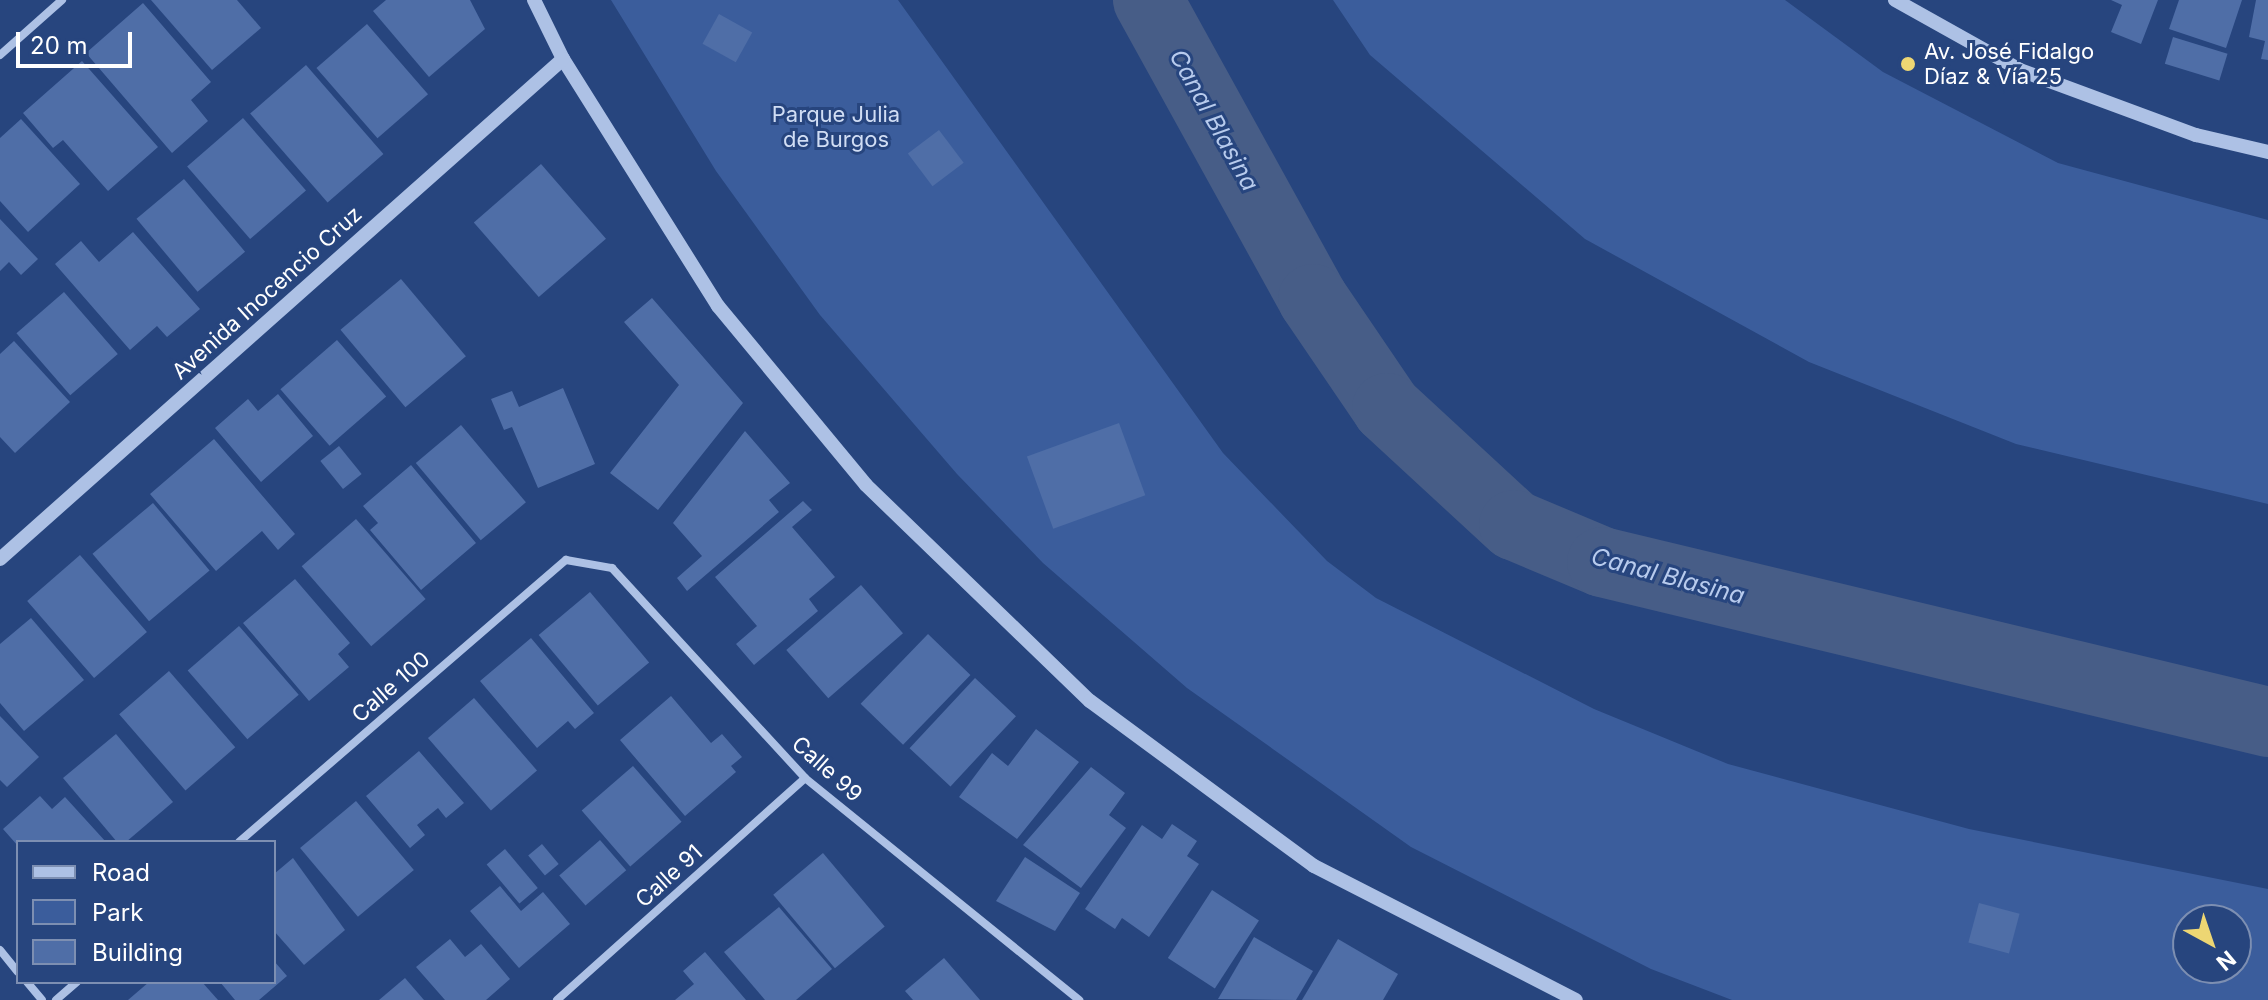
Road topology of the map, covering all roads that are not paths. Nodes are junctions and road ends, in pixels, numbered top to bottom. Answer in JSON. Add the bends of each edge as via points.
{"nodes":[{"id":1,"x":62,"y":0,"type":"edge"},
{"id":2,"x":534,"y":0,"type":"edge"},
{"id":3,"x":1895,"y":0,"type":"edge"},
{"id":4,"x":0,"y":55,"type":"edge"},
{"id":5,"x":563,"y":59,"type":"junction"},
{"id":6,"x":2268,"y":152,"type":"edge"},
{"id":7,"x":0,"y":559,"type":"edge"},
{"id":8,"x":566,"y":560,"type":"joint"},
{"id":9,"x":805,"y":778,"type":"junction"},
{"id":10,"x":241,"y":840,"type":"edge"},
{"id":11,"x":0,"y":950,"type":"edge"},
{"id":12,"x":16,"y":970,"type":"edge"},
{"id":13,"x":29,"y":984,"type":"edge"},
{"id":14,"x":75,"y":984,"type":"edge"},
{"id":15,"x":42,"y":1000,"type":"edge"},
{"id":16,"x":56,"y":1000,"type":"edge"},
{"id":17,"x":557,"y":1000,"type":"edge"},
{"id":18,"x":1079,"y":1000,"type":"edge"},
{"id":19,"x":1576,"y":1000,"type":"edge"}],
"edges":[{"from":1,"to":4,"type":"street"},
{"from":2,"to":5,"type":"street"},
{"from":3,"to":6,"type":"street","via":[[2020,70],[2196,135]]},
{"from":5,"to":7,"type":"street","name":"Avenida Inocencio Cruz"},
{"from":5,"to":19,"type":"street","via":[[718,306],[866,485],[1090,701],[1314,866]]},
{"from":8,"to":9,"type":"street","name":"Calle 99","via":[[612,568]]},
{"from":8,"to":10,"type":"street","name":"Calle 100"},
{"from":9,"to":17,"type":"street","name":"Calle 91"},
{"from":9,"to":18,"type":"street","name":"Calle 99"},
{"from":11,"to":12,"type":"street"},
{"from":13,"to":15,"type":"street"},
{"from":14,"to":16,"type":"street"}]}
